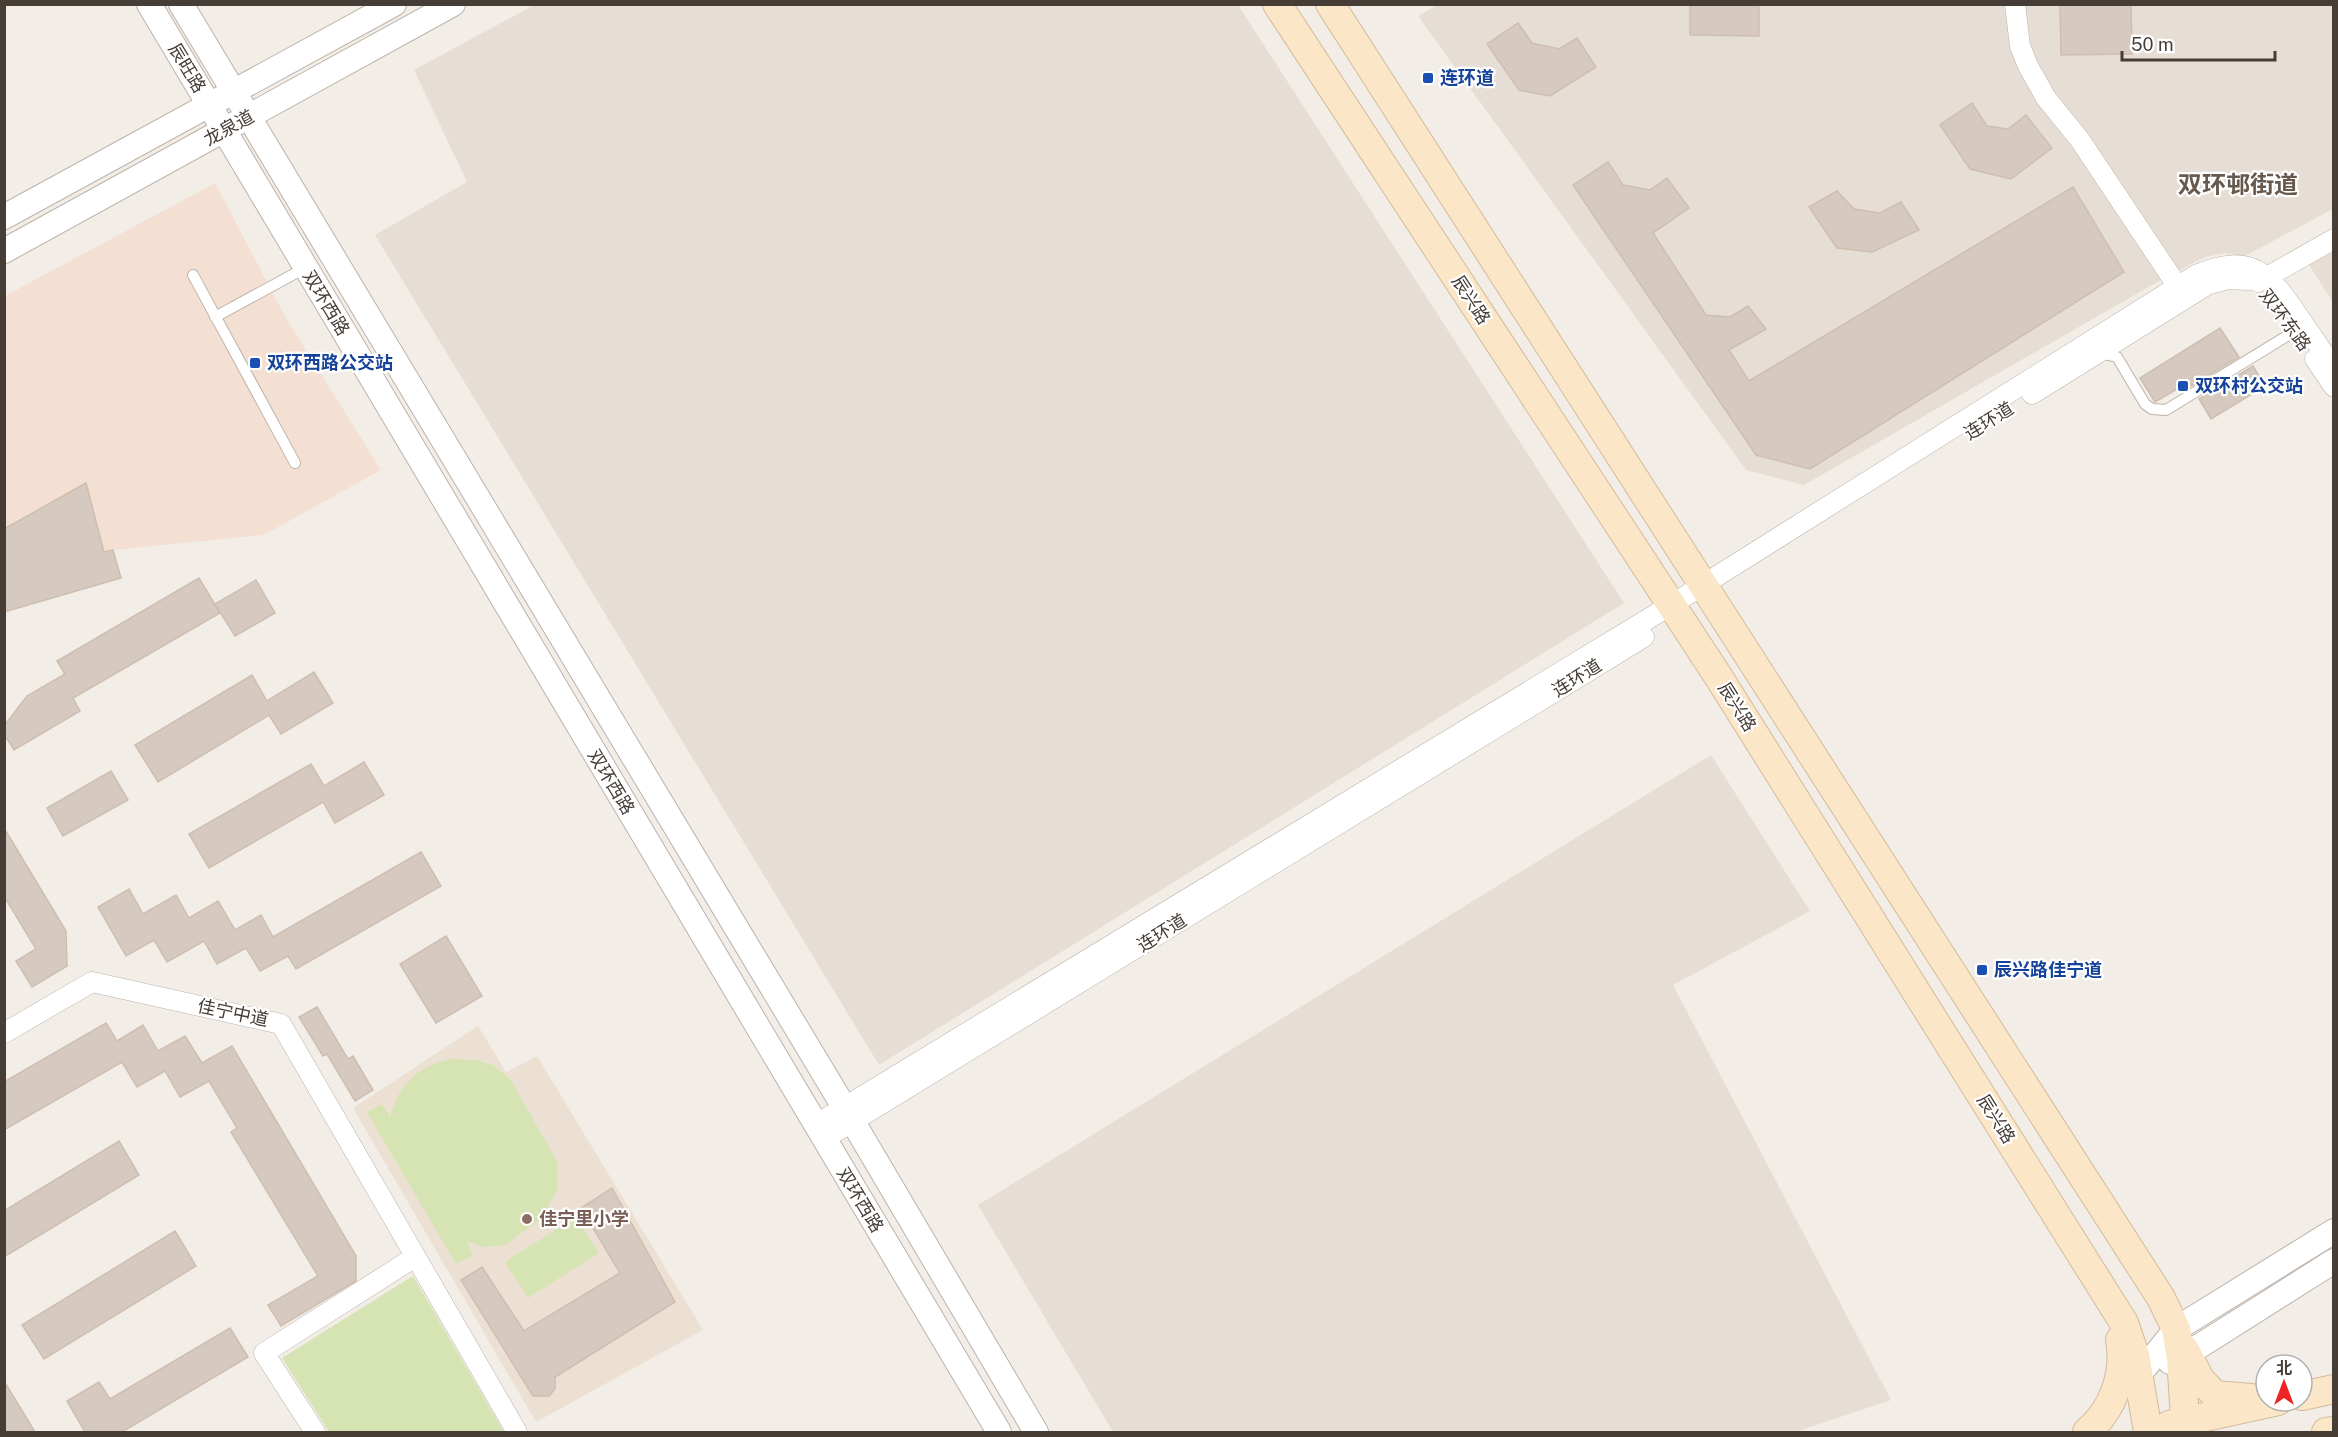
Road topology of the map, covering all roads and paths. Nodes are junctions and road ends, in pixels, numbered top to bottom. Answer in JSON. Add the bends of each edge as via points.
{"nodes":[{"id":1,"x":149,"y":4,"type":"edge"},
{"id":2,"x":181,"y":4,"type":"edge"},
{"id":3,"x":394,"y":4,"type":"edge"},
{"id":4,"x":453,"y":4,"type":"edge"},
{"id":5,"x":1277,"y":4,"type":"edge"},
{"id":6,"x":1330,"y":4,"type":"edge"},
{"id":7,"x":2015,"y":4,"type":"edge"},
{"id":8,"x":233,"y":93,"type":"junction"},
{"id":9,"x":210,"y":105,"type":"junction"},
{"id":10,"x":249,"y":118,"type":"junction"},
{"id":11,"x":224,"y":131,"type":"junction"},
{"id":12,"x":4,"y":217,"type":"edge"},
{"id":13,"x":2334,"y":239,"type":"edge"},
{"id":14,"x":4,"y":251,"type":"edge"},
{"id":15,"x":305,"y":268,"type":"junction"},
{"id":16,"x":193,"y":275,"type":"dead end"},
{"id":17,"x":2262,"y":280,"type":"junction"},
{"id":18,"x":2182,"y":292,"type":"junction"},
{"id":19,"x":215,"y":317,"type":"junction"},
{"id":20,"x":2297,"y":323,"type":"junction"},
{"id":21,"x":2097,"y":353,"type":"junction"},
{"id":22,"x":2334,"y":368,"type":"edge"},
{"id":23,"x":2334,"y":387,"type":"edge"},
{"id":24,"x":295,"y":463,"type":"dead end"},
{"id":25,"x":1706,"y":590,"type":"junction"},
{"id":26,"x":1674,"y":610,"type":"junction"},
{"id":27,"x":4,"y":1033,"type":"edge"},
{"id":28,"x":849,"y":1115,"type":"junction"},
{"id":29,"x":820,"y":1132,"type":"junction"},
{"id":30,"x":2334,"y":1231,"type":"edge"},
{"id":31,"x":416,"y":1257,"type":"junction"},
{"id":32,"x":2334,"y":1261,"type":"edge"},
{"id":33,"x":2113,"y":1306,"type":"junction"},
{"id":34,"x":2183,"y":1356,"type":"junction"},
{"id":35,"x":2138,"y":1376,"type":"junction"},
{"id":36,"x":2334,"y":1389,"type":"edge"},
{"id":37,"x":2314,"y":1393,"type":"edge"},
{"id":38,"x":2254,"y":1398,"type":"edge"},
{"id":39,"x":2254,"y":1407,"type":"edge"},
{"id":40,"x":2164,"y":1430,"type":"edge"},
{"id":41,"x":2334,"y":1431,"type":"edge"},
{"id":42,"x":315,"y":1432,"type":"edge"},
{"id":43,"x":517,"y":1432,"type":"edge"},
{"id":44,"x":999,"y":1432,"type":"edge"},
{"id":45,"x":1036,"y":1432,"type":"edge"},
{"id":46,"x":2087,"y":1432,"type":"edge"},
{"id":47,"x":2326,"y":1432,"type":"edge"}],
"edges":[{"from":1,"to":9,"type":"street","name":"辰旺路"},
{"from":2,"to":8,"type":"street","name":"辰旺路"},
{"from":3,"to":8,"type":"street","name":"龙泉道"},
{"from":4,"to":10,"type":"street","name":"龙泉道"},
{"from":5,"to":26,"type":"main road","name":"辰兴路"},
{"from":6,"to":25,"type":"main road","name":"辰兴路"},
{"from":7,"to":18,"type":"street","via":[[2020,46],[2046,98],[2080,140]]},
{"from":8,"to":9,"type":"street","name":"龙泉道"},
{"from":8,"to":10,"type":"street","name":"辰旺路"},
{"from":9,"to":11,"type":"street","name":"辰旺路"},
{"from":9,"to":12,"type":"street","name":"龙泉道"},
{"from":10,"to":11,"type":"street","name":"龙泉道"},
{"from":10,"to":28,"type":"street","name":"双环西路"},
{"from":11,"to":14,"type":"street","name":"龙泉道"},
{"from":11,"to":15,"type":"street","name":"双环西路"},
{"from":13,"to":17,"type":"street"},
{"from":15,"to":19,"type":"lane"},
{"from":15,"to":29,"type":"street","name":"双环西路"},
{"from":16,"to":19,"type":"lane"},
{"from":17,"to":18,"type":"street","via":[[2253,269],[2227,266],[2204,272]]},
{"from":17,"to":20,"type":"street","name":"双环东路","via":[[2284,293]]},
{"from":18,"to":21,"type":"street","name":"连环道"},
{"from":18,"to":25,"type":"street"},
{"from":19,"to":24,"type":"lane"},
{"from":20,"to":21,"type":"lane","via":[[2166,410],[2145,404],[2117,357]]},
{"from":20,"to":22,"type":"street","name":"双环东路"},
{"from":20,"to":23,"type":"street","name":"双环东路"},
{"from":21,"to":25,"type":"street","name":"连环道"},
{"from":25,"to":26,"type":"street","name":"连环道"},
{"from":25,"to":34,"type":"main road","name":"辰兴路","via":[[2161,1298]]},
{"from":26,"to":28,"type":"street","name":"连环道"},
{"from":26,"to":33,"type":"main road","name":"辰兴路"},
{"from":27,"to":31,"type":"street","name":"佳宁中道","via":[[93,982],[281,1024]]},
{"from":28,"to":29,"type":"street","name":"连环道"},
{"from":28,"to":45,"type":"street","name":"双环西路"},
{"from":29,"to":44,"type":"street","name":"双环西路"},
{"from":30,"to":34,"type":"street"},
{"from":31,"to":42,"type":"street","via":[[264,1353]]},
{"from":31,"to":43,"type":"street","name":"佳宁中道"},
{"from":32,"to":34,"type":"street"},
{"from":33,"to":35,"type":"main road","name":"辰兴路","via":[[2132,1342]]},
{"from":33,"to":46,"type":"main road","via":[[2121,1366],[2112,1400]]},
{"from":34,"to":35,"type":"street"},
{"from":34,"to":38,"type":"main road","via":[[2215,1395]]},
{"from":34,"to":40,"type":"main road","name":"辰兴路"},
{"from":35,"to":40,"type":"main road","name":"辰兴路"},
{"from":36,"to":37,"type":"main road"},
{"from":39,"to":40,"type":"main road"},
{"from":41,"to":47,"type":"main road"}]}
